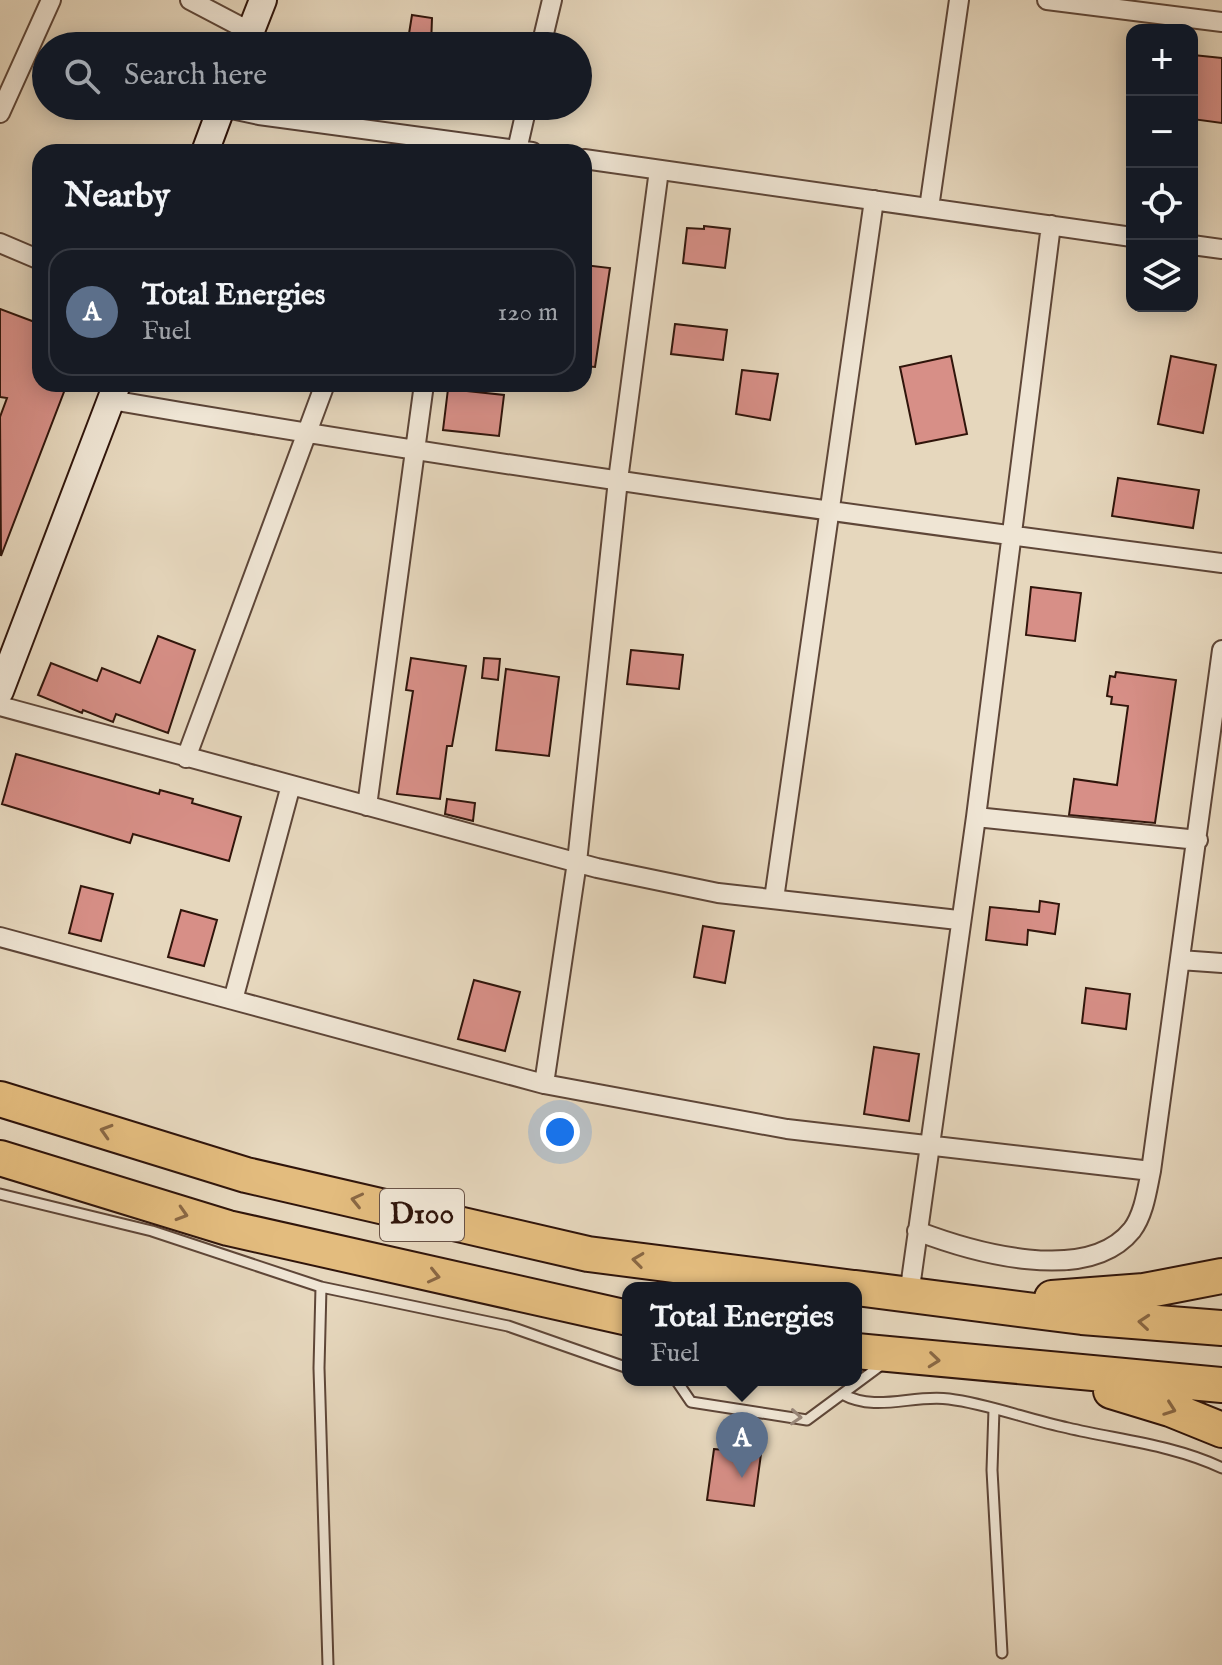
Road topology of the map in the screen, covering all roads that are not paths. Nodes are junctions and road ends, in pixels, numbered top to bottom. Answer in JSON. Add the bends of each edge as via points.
{"nodes":[{"id":1,"x":51,"y":0,"type":"edge"},
{"id":2,"x":190,"y":0,"type":"edge"},
{"id":3,"x":263,"y":0,"type":"edge"},
{"id":4,"x":552,"y":0,"type":"edge"},
{"id":5,"x":959,"y":0,"type":"edge"},
{"id":6,"x":1047,"y":0,"type":"edge"},
{"id":7,"x":1222,"y":22,"type":"edge"},
{"id":8,"x":37,"y":32,"type":"edge"},
{"id":9,"x":238,"y":32,"type":"edge"},
{"id":10,"x":251,"y":32,"type":"edge"},
{"id":11,"x":544,"y":32,"type":"edge"},
{"id":12,"x":32,"y":42,"type":"edge"},
{"id":13,"x":0,"y":113,"type":"edge"},
{"id":14,"x":217,"y":120,"type":"edge"},
{"id":15,"x":286,"y":120,"type":"edge"},
{"id":16,"x":526,"y":120,"type":"edge"},
{"id":17,"x":208,"y":144,"type":"edge"},
{"id":18,"x":414,"y":144,"type":"edge"},
{"id":19,"x":524,"y":144,"type":"edge"},
{"id":20,"x":592,"y":160,"type":"edge"},
{"id":21,"x":659,"y":170,"type":"junction"},
{"id":22,"x":874,"y":200,"type":"junction"},
{"id":23,"x":929,"y":208,"type":"junction"},
{"id":24,"x":1051,"y":225,"type":"junction"},
{"id":25,"x":1126,"y":236,"type":"edge"},
{"id":26,"x":0,"y":243,"type":"edge"},
{"id":27,"x":1198,"y":246,"type":"edge"},
{"id":28,"x":1222,"y":249,"type":"edge"},
{"id":29,"x":32,"y":257,"type":"edge"},
{"id":30,"x":114,"y":392,"type":"edge"},
{"id":31,"x":322,"y":392,"type":"edge"},
{"id":32,"x":423,"y":392,"type":"edge"},
{"id":33,"x":306,"y":434,"type":"junction"},
{"id":34,"x":415,"y":451,"type":"junction"},
{"id":35,"x":618,"y":480,"type":"junction"},
{"id":36,"x":829,"y":513,"type":"junction"},
{"id":37,"x":1009,"y":536,"type":"junction"},
{"id":38,"x":1222,"y":563,"type":"edge"},
{"id":39,"x":8,"y":648,"type":"edge"},
{"id":40,"x":1222,"y":650,"type":"edge"},
{"id":41,"x":0,"y":691,"type":"edge"},
{"id":42,"x":0,"y":706,"type":"edge"},
{"id":43,"x":186,"y":758,"type":"junction"},
{"id":44,"x":1215,"y":760,"type":"edge"},
{"id":45,"x":291,"y":785,"type":"junction"},
{"id":46,"x":367,"y":806,"type":"junction"},
{"id":47,"x":976,"y":817,"type":"junction"},
{"id":48,"x":1198,"y":840,"type":"junction"},
{"id":49,"x":577,"y":862,"type":"junction"},
{"id":50,"x":774,"y":899,"type":"junction"},
{"id":51,"x":958,"y":920,"type":"junction"},
{"id":52,"x":0,"y":937,"type":"edge"},
{"id":53,"x":1180,"y":960,"type":"junction"},
{"id":54,"x":1222,"y":963,"type":"edge"},
{"id":55,"x":233,"y":1000,"type":"junction"},
{"id":56,"x":544,"y":1084,"type":"junction"},
{"id":57,"x":0,"y":1099,"type":"edge"},
{"id":58,"x":931,"y":1147,"type":"junction"},
{"id":59,"x":0,"y":1158,"type":"edge"},
{"id":60,"x":1151,"y":1171,"type":"junction"},
{"id":61,"x":0,"y":1194,"type":"edge"},
{"id":62,"x":917,"y":1231,"type":"junction"},
{"id":63,"x":1222,"y":1276,"type":"edge"},
{"id":64,"x":808,"y":1282,"type":"edge"},
{"id":65,"x":321,"y":1287,"type":"junction"},
{"id":66,"x":862,"y":1289,"type":"edge"},
{"id":67,"x":909,"y":1295,"type":"junction"},
{"id":68,"x":975,"y":1303,"type":"junction"},
{"id":69,"x":622,"y":1317,"type":"edge"},
{"id":70,"x":1222,"y":1328,"type":"edge"},
{"id":71,"x":862,"y":1352,"type":"edge"},
{"id":72,"x":893,"y":1356,"type":"junction"},
{"id":73,"x":622,"y":1366,"type":"edge"},
{"id":74,"x":1042,"y":1371,"type":"junction"},
{"id":75,"x":862,"y":1379,"type":"edge"},
{"id":76,"x":1222,"y":1385,"type":"edge"},
{"id":77,"x":680,"y":1386,"type":"edge"},
{"id":78,"x":853,"y":1386,"type":"edge"},
{"id":79,"x":842,"y":1394,"type":"junction"},
{"id":80,"x":994,"y":1409,"type":"junction"},
{"id":81,"x":1222,"y":1430,"type":"edge"},
{"id":82,"x":1222,"y":1468,"type":"edge"},
{"id":83,"x":1002,"y":1653,"type":"dead end"},
{"id":84,"x":328,"y":1665,"type":"edge"}],
"edges":[{"from":1,"to":8,"type":"street"},
{"from":2,"to":9,"type":"street"},
{"from":3,"to":10,"type":"street"},
{"from":4,"to":11,"type":"street"},
{"from":5,"to":23,"type":"street"},
{"from":6,"to":7,"type":"street"},
{"from":12,"to":13,"type":"street"},
{"from":14,"to":17,"type":"street"},
{"from":15,"to":18,"type":"street"},
{"from":16,"to":19,"type":"street"},
{"from":20,"to":21,"type":"street"},
{"from":21,"to":22,"type":"street"},
{"from":21,"to":35,"type":"street"},
{"from":22,"to":23,"type":"street"},
{"from":22,"to":36,"type":"street"},
{"from":23,"to":24,"type":"street"},
{"from":24,"to":25,"type":"street"},
{"from":24,"to":37,"type":"street"},
{"from":26,"to":29,"type":"street"},
{"from":27,"to":28,"type":"street"},
{"from":30,"to":33,"type":"street"},
{"from":30,"to":39,"type":"street"},
{"from":31,"to":33,"type":"street"},
{"from":32,"to":34,"type":"street"},
{"from":33,"to":34,"type":"street"},
{"from":33,"to":43,"type":"street"},
{"from":34,"to":35,"type":"street"},
{"from":34,"to":46,"type":"street"},
{"from":35,"to":36,"type":"street"},
{"from":35,"to":49,"type":"street"},
{"from":36,"to":37,"type":"street"},
{"from":36,"to":50,"type":"street"},
{"from":37,"to":38,"type":"street"},
{"from":37,"to":47,"type":"street"},
{"from":39,"to":41,"type":"street"},
{"from":40,"to":44,"type":"street"},
{"from":42,"to":43,"type":"street"},
{"from":43,"to":45,"type":"street"},
{"from":44,"to":48,"type":"street"},
{"from":45,"to":46,"type":"street"},
{"from":45,"to":55,"type":"street"},
{"from":46,"to":49,"type":"street"},
{"from":47,"to":48,"type":"street"},
{"from":47,"to":51,"type":"street"},
{"from":48,"to":53,"type":"street"},
{"from":49,"to":50,"type":"street","via":[[718,893]]},
{"from":49,"to":56,"type":"street"},
{"from":50,"to":51,"type":"street"},
{"from":51,"to":58,"type":"street"},
{"from":52,"to":55,"type":"street"},
{"from":53,"to":54,"type":"street"},
{"from":53,"to":60,"type":"street"},
{"from":55,"to":56,"type":"street"},
{"from":56,"to":58,"type":"street","via":[[787,1129]]},
{"from":64,"to":57,"type":"highway","number":"D100","one_way":true,"via":[[588,1254],[246,1175]]},
{"from":58,"to":60,"type":"street"},
{"from":58,"to":62,"type":"street"},
{"from":59,"to":69,"type":"highway","number":"D100","one_way":true,"via":[[228,1228]]},
{"from":60,"to":62,"type":"street","via":[[1133,1229],[1109,1248],[1079,1259],[967,1250]]},
{"from":61,"to":65,"type":"lane","via":[[152,1231]]},
{"from":62,"to":67,"type":"street"},
{"from":63,"to":68,"type":"highway","via":[[1144,1291]]},
{"from":65,"to":73,"type":"lane","via":[[508,1326]]},
{"from":65,"to":84,"type":"lane"},
{"from":66,"to":67,"type":"highway","number":"D100"},
{"from":67,"to":68,"type":"highway","number":"D100"},
{"from":70,"to":68,"type":"highway","number":"D100","one_way":true},
{"from":71,"to":72,"type":"highway"},
{"from":72,"to":74,"type":"highway","one_way":true},
{"from":72,"to":75,"type":"lane"},
{"from":74,"to":76,"type":"highway"},
{"from":74,"to":81,"type":"highway","one_way":true},
{"from":77,"to":79,"type":"lane","one_way":true,"via":[[691,1402],[807,1420]]},
{"from":78,"to":79,"type":"lane"},
{"from":79,"to":80,"type":"lane","via":[[877,1404],[937,1397]]},
{"from":80,"to":82,"type":"lane","via":[[1171,1449]]},
{"from":80,"to":83,"type":"lane"}]}
